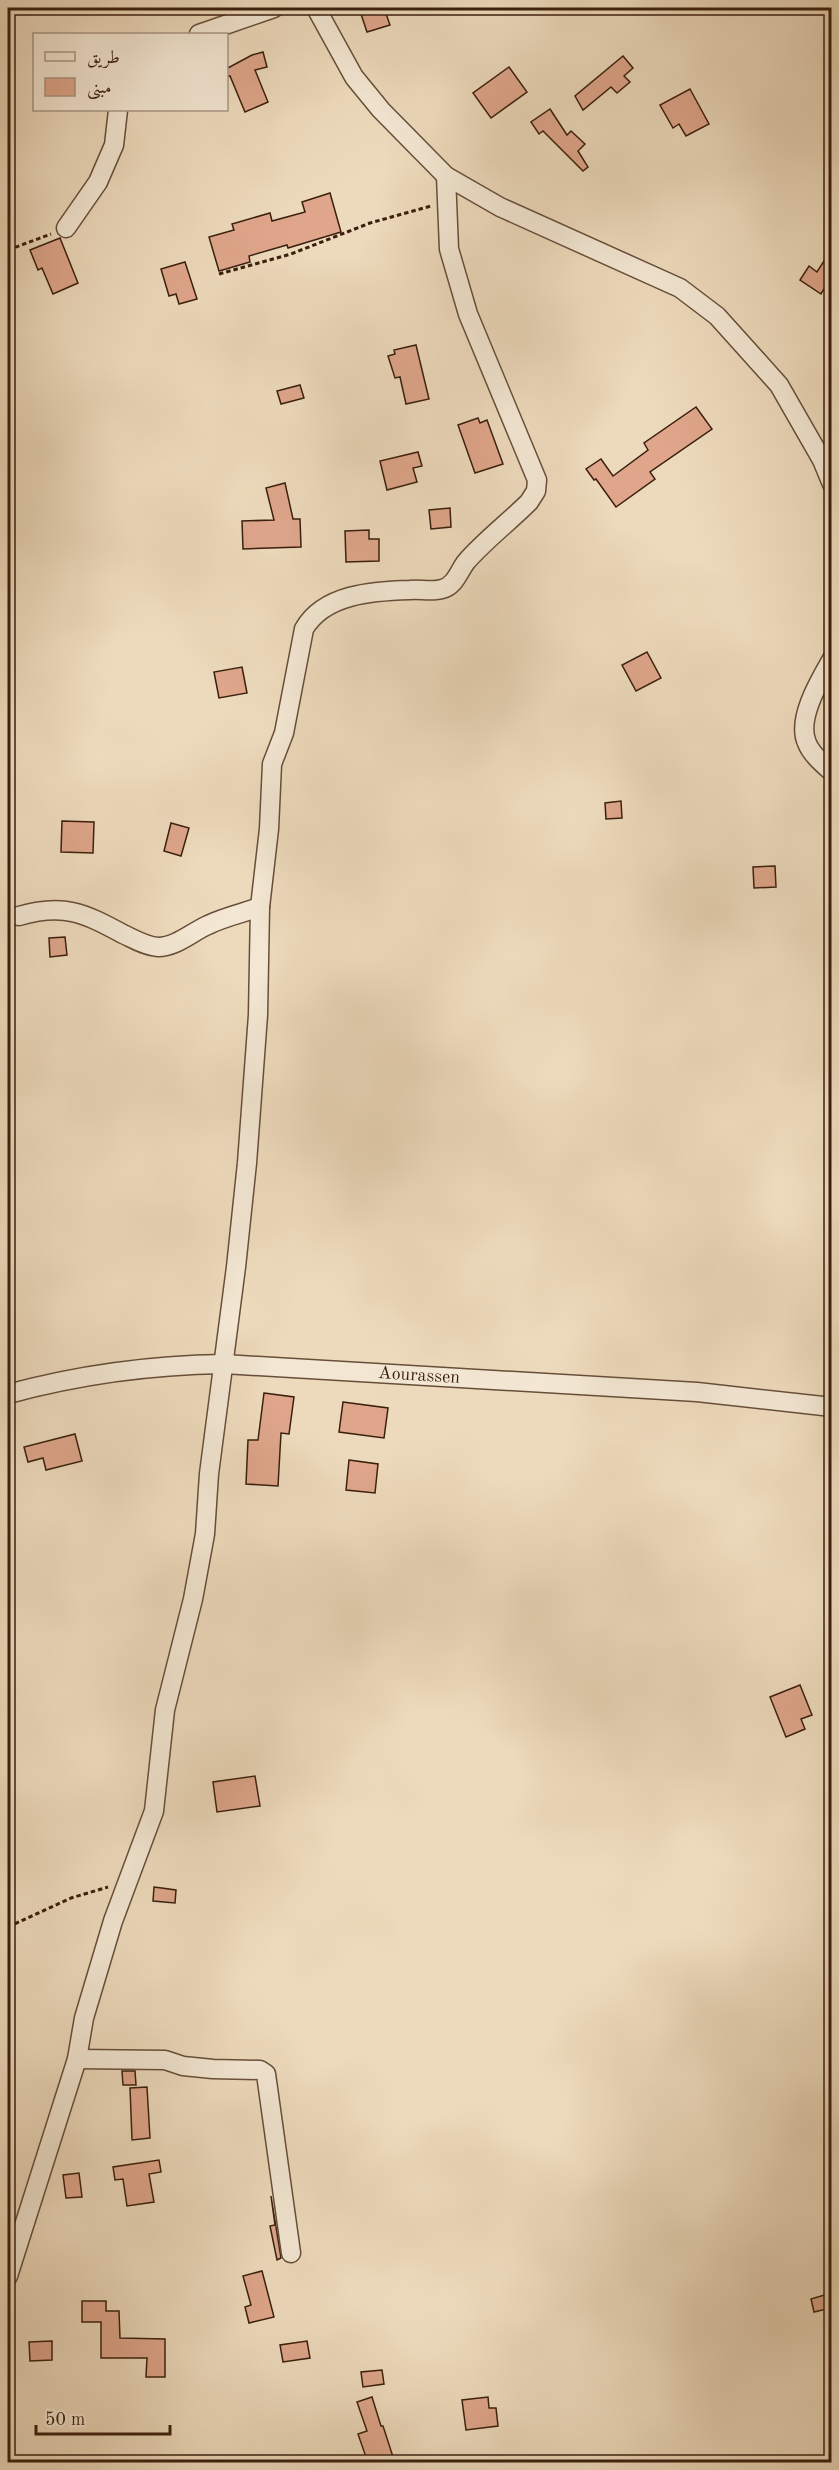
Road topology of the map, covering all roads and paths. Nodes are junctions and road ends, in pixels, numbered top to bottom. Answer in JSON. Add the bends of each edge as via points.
{"nodes":[{"id":1,"x":274,"y":8,"type":"edge"},
{"id":2,"x":316,"y":8,"type":"edge"},
{"id":3,"x":202,"y":33,"type":"edge"},
{"id":4,"x":118,"y":111,"type":"edge"},
{"id":5,"x":446,"y":176,"type":"junction"},
{"id":6,"x":446,"y":202,"type":"junction"},
{"id":7,"x":66,"y":228,"type":"joint"},
{"id":8,"x":8,"y":250,"type":"edge"},
{"id":9,"x":219,"y":274,"type":"dead end"},
{"id":10,"x":827,"y":457,"type":"edge"},
{"id":11,"x":831,"y":484,"type":"edge"},
{"id":12,"x":831,"y":659,"type":"edge"},
{"id":13,"x":831,"y":772,"type":"edge"},
{"id":14,"x":260,"y":907,"type":"junction"},
{"id":15,"x":19,"y":916,"type":"dead end"},
{"id":16,"x":224,"y":1364,"type":"junction"},
{"id":17,"x":8,"y":1394,"type":"edge"},
{"id":18,"x":831,"y":1407,"type":"edge"},
{"id":19,"x":130,"y":1880,"type":"junction"},
{"id":20,"x":8,"y":1927,"type":"edge"},
{"id":21,"x":77,"y":2059,"type":"junction"},
{"id":22,"x":291,"y":2253,"type":"dead end"},
{"id":23,"x":8,"y":2276,"type":"edge"}],
"edges":[{"from":1,"to":3,"type":"street"},
{"from":2,"to":5,"type":"street","via":[[354,77]]},
{"from":4,"to":7,"type":"street","via":[[114,145],[98,182]]},
{"from":5,"to":6,"type":"street"},
{"from":5,"to":10,"type":"street","via":[[500,207],[680,288],[717,316],[779,385]]},
{"from":6,"to":9,"type":"path"},
{"from":6,"to":14,"type":"street","via":[[449,249],[468,314],[537,480],[536,491],[443,589],[384,590],[358,595],[319,609],[311,616],[303,629],[284,733],[272,764]]},
{"from":7,"to":8,"type":"path"},
{"from":10,"to":11,"type":"street"},
{"from":12,"to":13,"type":"street","via":[[813,693],[805,737],[807,745]]},
{"from":14,"to":15,"type":"street","via":[[208,924],[185,938],[158,947],[73,912],[47,909]]},
{"from":14,"to":16,"type":"street","via":[[253,1093]]},
{"from":16,"to":17,"type":"street","name":"Aourassen","via":[[83,1376]]},
{"from":16,"to":18,"type":"street","name":"Aourassen","via":[[697,1392]]},
{"from":16,"to":19,"type":"street","via":[[205,1534],[165,1710],[154,1811]]},
{"from":19,"to":20,"type":"path","via":[[71,1898]]},
{"from":19,"to":21,"type":"street","via":[[113,1921],[84,2018]]},
{"from":21,"to":22,"type":"street","via":[[165,2060],[183,2066],[260,2070],[266,2074]]},
{"from":21,"to":23,"type":"street"}]}
